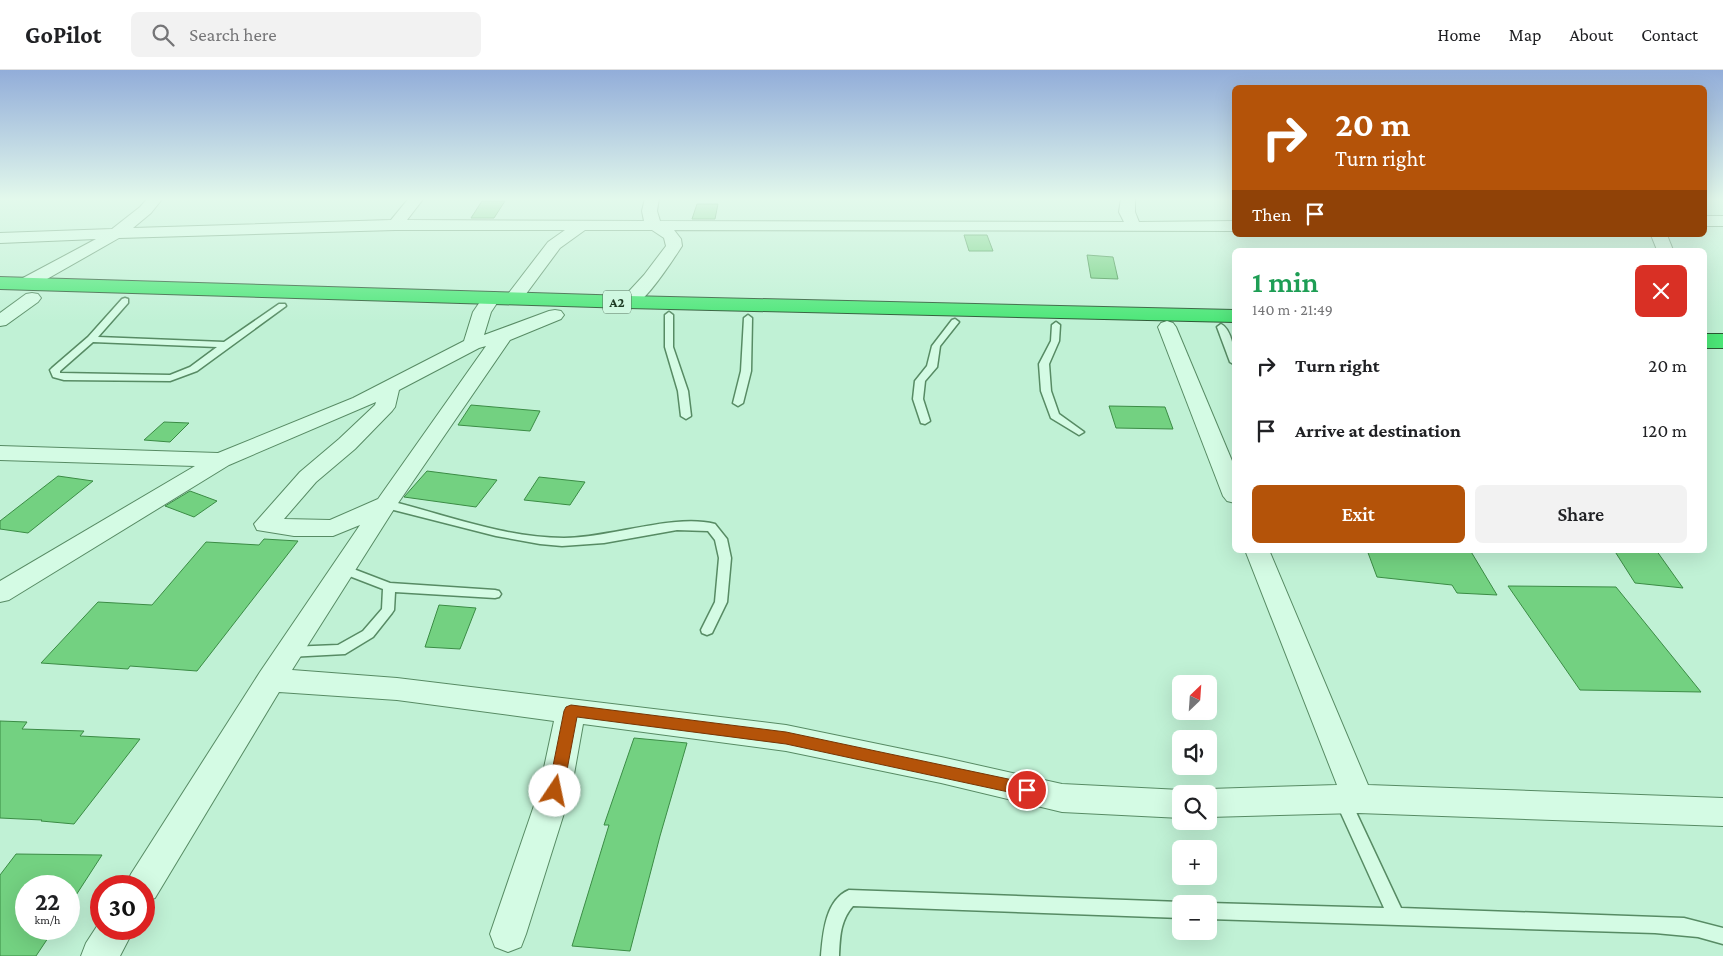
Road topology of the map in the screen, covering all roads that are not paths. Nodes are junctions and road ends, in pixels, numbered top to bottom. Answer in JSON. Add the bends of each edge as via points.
{"nodes":[{"id":1,"x":106,"y":239,"type":"edge"},
{"id":2,"x":562,"y":239,"type":"edge"},
{"id":3,"x":673,"y":239,"type":"edge"},
{"id":4,"x":0,"y":283,"type":"edge"},
{"id":5,"x":29,"y":291,"type":"junction"},
{"id":6,"x":0,"y":297,"type":"edge"},
{"id":7,"x":514,"y":298,"type":"junction"},
{"id":8,"x":125,"y":301,"type":"junction"},
{"id":9,"x":628,"y":302,"type":"junction"},
{"id":10,"x":487,"y":304,"type":"junction"},
{"id":11,"x":282,"y":306,"type":"junction"},
{"id":12,"x":555,"y":315,"type":"junction"},
{"id":13,"x":669,"y":315,"type":"junction"},
{"id":14,"x":748,"y":318,"type":"junction"},
{"id":15,"x":0,"y":321,"type":"edge"},
{"id":16,"x":955,"y":322,"type":"junction"},
{"id":17,"x":1230,"y":324,"type":"edge"},
{"id":18,"x":1056,"y":325,"type":"junction"},
{"id":19,"x":1167,"y":327,"type":"junction"},
{"id":20,"x":1707,"y":329,"type":"edge"},
{"id":21,"x":1723,"y":330,"type":"edge"},
{"id":22,"x":503,"y":336,"type":"junction"},
{"id":23,"x":91,"y":339,"type":"junction"},
{"id":24,"x":1232,"y":339,"type":"edge"},
{"id":25,"x":1707,"y":341,"type":"edge"},
{"id":26,"x":1723,"y":342,"type":"edge"},
{"id":27,"x":472,"y":344,"type":"junction"},
{"id":28,"x":225,"y":345,"type":"junction"},
{"id":29,"x":389,"y":388,"type":"junction"},
{"id":30,"x":738,"y":402,"type":"dead end"},
{"id":31,"x":686,"y":416,"type":"dead end"},
{"id":32,"x":925,"y":421,"type":"dead end"},
{"id":33,"x":1079,"y":432,"type":"dead end"},
{"id":34,"x":0,"y":453,"type":"edge"},
{"id":35,"x":221,"y":460,"type":"junction"},
{"id":36,"x":1232,"y":489,"type":"edge"},
{"id":37,"x":386,"y":504,"type":"junction"},
{"id":38,"x":1258,"y":553,"type":"edge"},
{"id":39,"x":343,"y":569,"type":"junction"},
{"id":40,"x":389,"y":587,"type":"junction"},
{"id":41,"x":4,"y":588,"type":"edge"},
{"id":42,"x":494,"y":594,"type":"dead end"},
{"id":43,"x":707,"y":630,"type":"dead end"},
{"id":44,"x":289,"y":652,"type":"junction"},
{"id":45,"x":270,"y":680,"type":"junction"},
{"id":46,"x":571,"y":711,"type":"junction"},
{"id":47,"x":1350,"y":800,"type":"junction"},
{"id":48,"x":1217,"y":803,"type":"edge"},
{"id":49,"x":1172,"y":804,"type":"edge"},
{"id":50,"x":1723,"y":812,"type":"edge"},
{"id":51,"x":149,"y":875,"type":"edge"},
{"id":52,"x":1172,"y":910,"type":"edge"},
{"id":53,"x":1217,"y":911,"type":"edge"},
{"id":54,"x":1396,"y":916,"type":"junction"},
{"id":55,"x":508,"y":934,"type":"dead end"},
{"id":56,"x":1723,"y":936,"type":"edge"},
{"id":57,"x":109,"y":940,"type":"edge"},
{"id":58,"x":99,"y":956,"type":"edge"},
{"id":59,"x":830,"y":956,"type":"edge"}],
"edges":[{"from":1,"to":5,"type":"street"},
{"from":2,"to":7,"type":"street","via":[[554,245]]},
{"from":3,"to":9,"type":"street","via":[[674,246]]},
{"from":4,"to":5,"type":"highway","number":"A2"},
{"from":5,"to":6,"type":"highway","number":"A2"},
{"from":5,"to":8,"type":"highway","number":"A2"},
{"from":5,"to":10,"type":"highway","number":"A2"},
{"from":5,"to":15,"type":"street"},
{"from":7,"to":9,"type":"highway","number":"A2"},
{"from":7,"to":10,"type":"highway","number":"A2"},
{"from":8,"to":11,"type":"highway","number":"A2"},
{"from":8,"to":23,"type":"lane"},
{"from":9,"to":17,"type":"highway","number":"A2","via":[[842,305]]},
{"from":10,"to":11,"type":"highway","number":"A2"},
{"from":10,"to":12,"type":"highway","number":"A2"},
{"from":10,"to":27,"type":"street"},
{"from":11,"to":28,"type":"lane"},
{"from":12,"to":13,"type":"highway","number":"A2"},
{"from":12,"to":22,"type":"street"},
{"from":13,"to":14,"type":"highway","number":"A2"},
{"from":13,"to":31,"type":"lane","via":[[669,347],[683,391]]},
{"from":14,"to":16,"type":"highway","number":"A2"},
{"from":14,"to":30,"type":"lane","via":[[746,371]]},
{"from":16,"to":18,"type":"highway","number":"A2"},
{"from":16,"to":32,"type":"lane","via":[[936,346],[932,367],[920,381],[918,400]]},
{"from":17,"to":19,"type":"highway","number":"A2"},
{"from":17,"to":24,"type":"lane"},
{"from":18,"to":19,"type":"highway","number":"A2"},
{"from":18,"to":33,"type":"lane","via":[[1055,341],[1044,364],[1046,391],[1055,416]]},
{"from":19,"to":36,"type":"street"},
{"from":20,"to":21,"type":"highway"},
{"from":22,"to":27,"type":"street"},
{"from":22,"to":37,"type":"street"},
{"from":23,"to":28,"type":"lane"},
{"from":23,"to":28,"type":"lane","via":[[56,370],[56,375],[170,378],[189,373]]},
{"from":25,"to":26,"type":"highway"},
{"from":27,"to":29,"type":"street"},
{"from":29,"to":35,"type":"street"},
{"from":29,"to":37,"type":"street","via":[[385,407],[308,477],[266,524],[333,528]]},
{"from":34,"to":35,"type":"street"},
{"from":35,"to":41,"type":"street"},
{"from":37,"to":39,"type":"street"},
{"from":37,"to":43,"type":"lane","via":[[508,535],[562,542],[604,539],[674,527],[710,527],[721,539],[725,558],[721,602]]},
{"from":38,"to":47,"type":"street"},
{"from":39,"to":40,"type":"lane"},
{"from":39,"to":44,"type":"street"},
{"from":40,"to":42,"type":"lane"},
{"from":40,"to":44,"type":"lane","via":[[388,610],[368,634],[340,650]]},
{"from":44,"to":45,"type":"street"},
{"from":45,"to":46,"type":"street","via":[[397,690]]},
{"from":45,"to":51,"type":"street"},
{"from":46,"to":49,"type":"street","via":[[786,738],[1062,798]]},
{"from":46,"to":55,"type":"street","via":[[555,791]]},
{"from":47,"to":48,"type":"street"},
{"from":47,"to":50,"type":"street"},
{"from":47,"to":54,"type":"lane"},
{"from":52,"to":59,"type":"lane","via":[[849,898],[833,922]]},
{"from":53,"to":54,"type":"lane"},
{"from":54,"to":56,"type":"lane","via":[[1642,925],[1708,930]]},
{"from":57,"to":58,"type":"street"}]}
